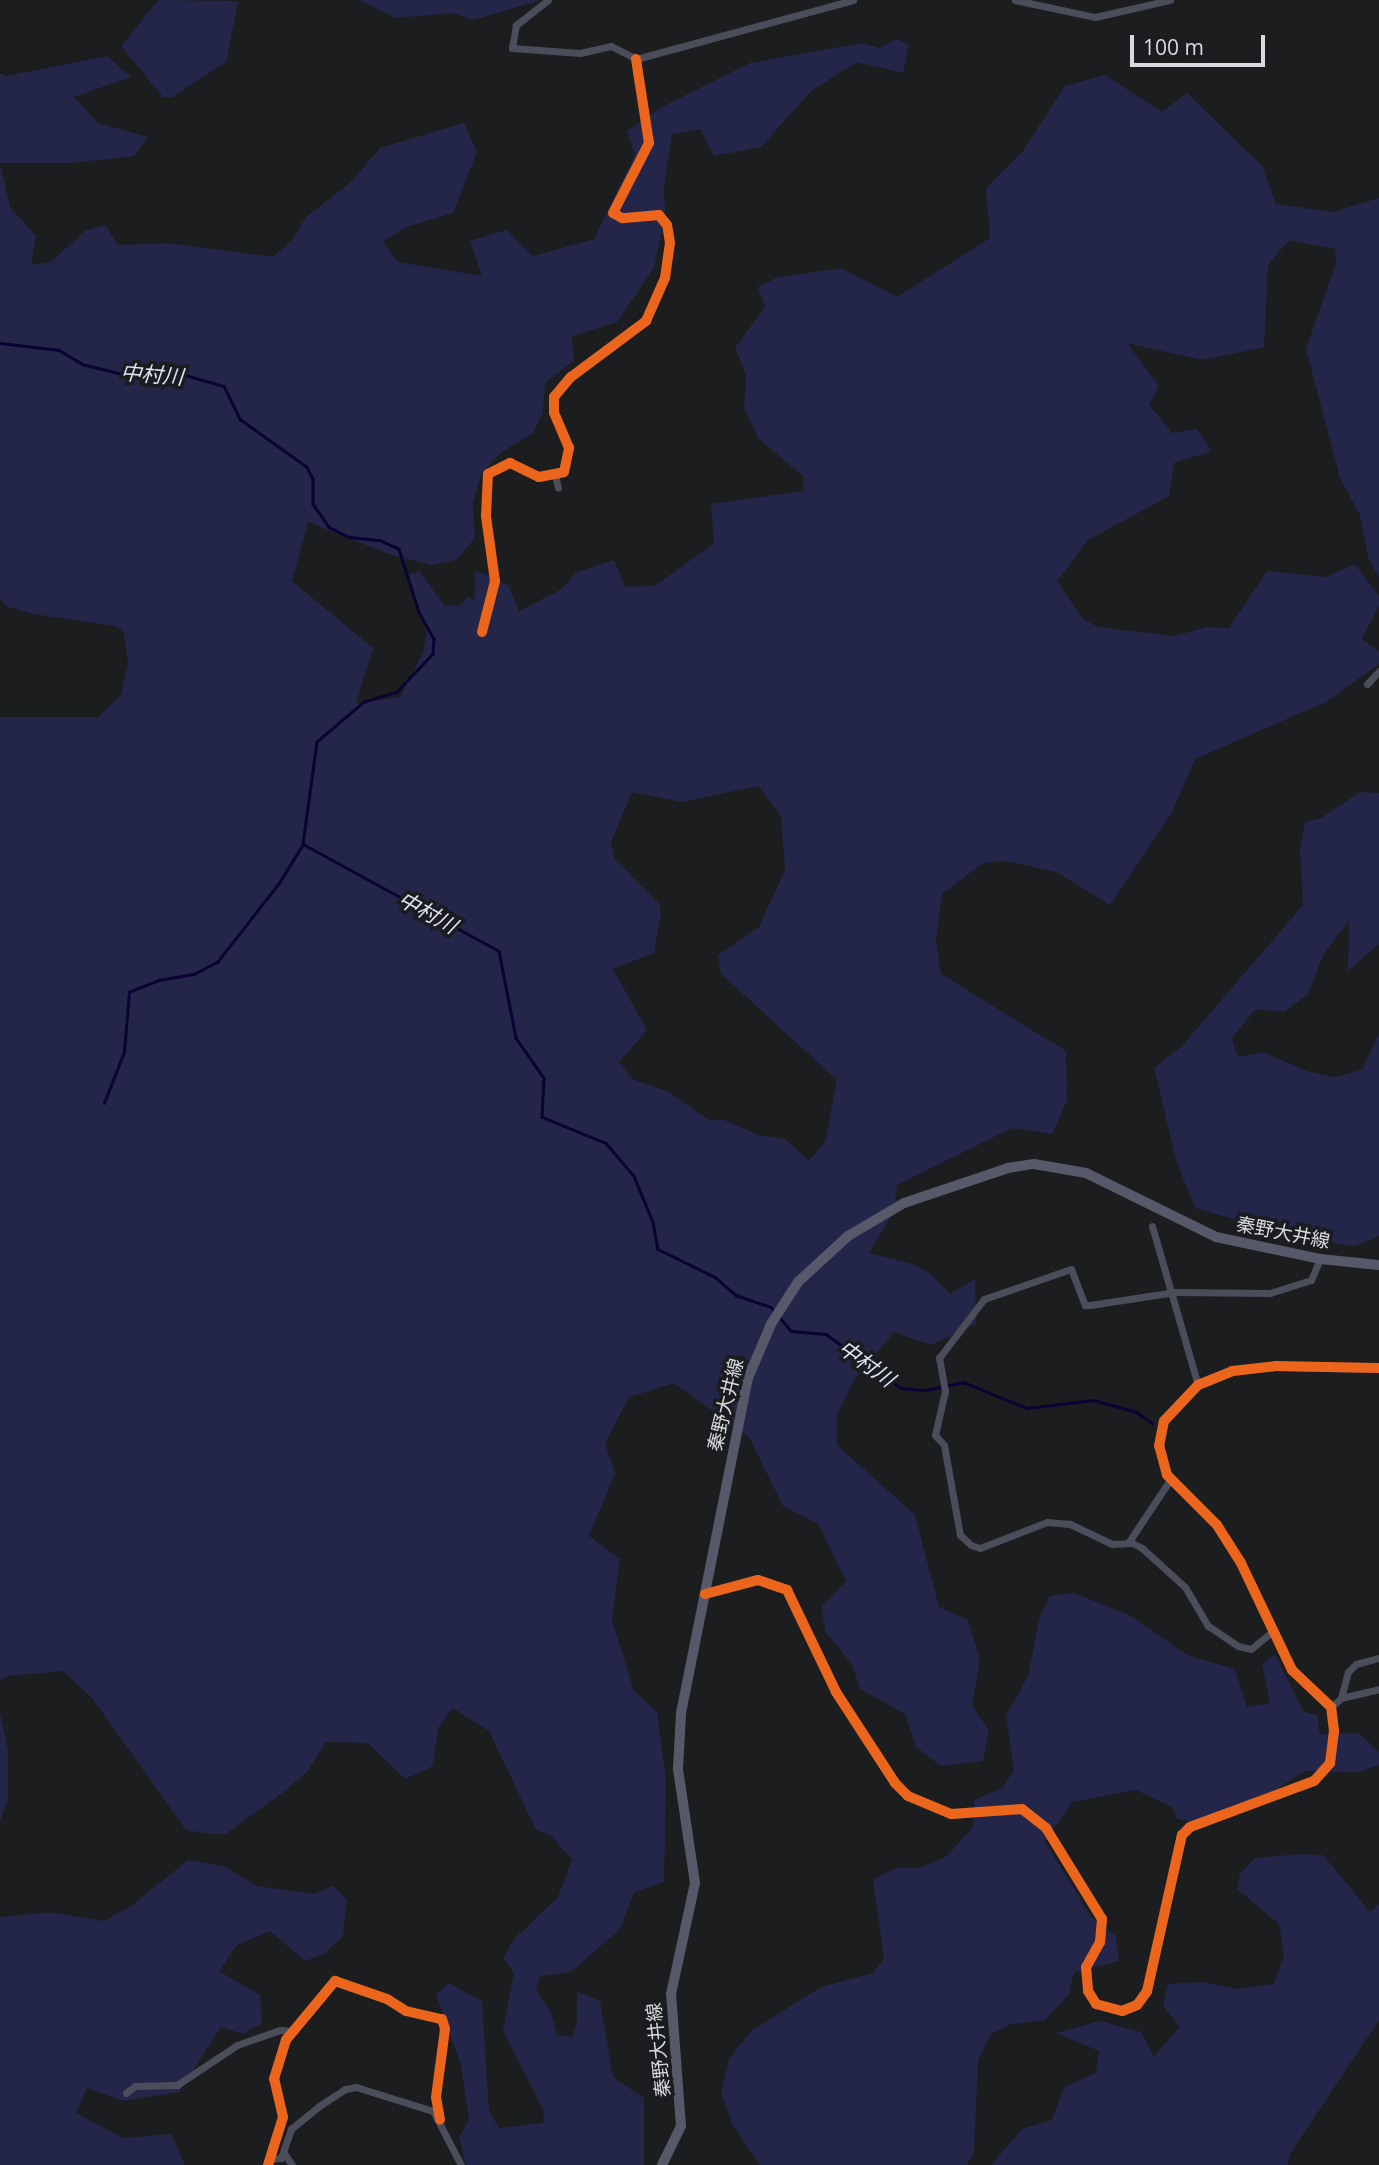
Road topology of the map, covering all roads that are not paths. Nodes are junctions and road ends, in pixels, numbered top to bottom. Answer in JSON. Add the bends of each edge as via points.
{"nodes":[{"id":1,"x":548,"y":0,"type":"edge"},
{"id":2,"x":853,"y":0,"type":"edge"},
{"id":3,"x":1015,"y":0,"type":"edge"},
{"id":4,"x":1170,"y":0,"type":"edge"},
{"id":5,"x":636,"y":59,"type":"junction"},
{"id":6,"x":555,"y":475,"type":"junction"},
{"id":7,"x":558,"y":488,"type":"dead end"},
{"id":8,"x":482,"y":632,"type":"dead end"},
{"id":9,"x":1379,"y":671,"type":"edge"},
{"id":10,"x":1367,"y":684,"type":"dead end"},
{"id":11,"x":1153,"y":1226,"type":"dead end"},
{"id":12,"x":1320,"y":1259,"type":"junction"},
{"id":13,"x":1379,"y":1265,"type":"edge"},
{"id":14,"x":1175,"y":1292,"type":"junction"},
{"id":15,"x":1379,"y":1368,"type":"edge"},
{"id":16,"x":1198,"y":1385,"type":"junction"},
{"id":17,"x":1170,"y":1480,"type":"junction"},
{"id":18,"x":1128,"y":1542,"type":"junction"},
{"id":19,"x":705,"y":1594,"type":"junction"},
{"id":20,"x":1273,"y":1631,"type":"junction"},
{"id":21,"x":1379,"y":1658,"type":"edge"},
{"id":22,"x":1379,"y":1689,"type":"edge"},
{"id":23,"x":1341,"y":1698,"type":"junction"},
{"id":24,"x":1331,"y":1707,"type":"junction"},
{"id":25,"x":293,"y":2031,"type":"junction"},
{"id":26,"x":126,"y":2093,"type":"dead end"},
{"id":27,"x":440,"y":2120,"type":"junction"},
{"id":28,"x":284,"y":2154,"type":"junction"},
{"id":29,"x":269,"y":2162,"type":"edge"},
{"id":30,"x":292,"y":2165,"type":"edge"},
{"id":31,"x":461,"y":2165,"type":"edge"},
{"id":32,"x":662,"y":2165,"type":"edge"}],
"edges":[{"from":1,"to":5,"type":"street","via":[[516,25],[512,48],[580,53],[611,46]]},
{"from":2,"to":5,"type":"street"},
{"from":3,"to":4,"type":"street","via":[[1095,17]]},
{"from":5,"to":6,"type":"street","via":[[649,143],[613,213],[622,218],[659,215],[667,225],[670,243],[665,278],[646,321],[571,377],[554,397],[554,413],[570,458],[564,472]]},
{"from":6,"to":7,"type":"street"},
{"from":6,"to":8,"type":"street","via":[[539,477],[510,463],[488,474],[486,516],[495,581]]},
{"from":9,"to":10,"type":"street"},
{"from":11,"to":14,"type":"street"},
{"from":12,"to":13,"type":"main road","name":"秦野大井線"},
{"from":12,"to":14,"type":"street","via":[[1311,1280],[1270,1293]]},
{"from":12,"to":19,"type":"main road","name":"秦野大井線","via":[[1216,1237],[1098,1177],[1043,1165],[1008,1168],[905,1203],[853,1233],[811,1269],[771,1324],[748,1378]]},
{"from":14,"to":16,"type":"street"},
{"from":14,"to":18,"type":"street","via":[[1085,1305],[1070,1269],[984,1299],[939,1358],[943,1384],[935,1435],[944,1445],[960,1535],[980,1548],[1058,1522],[1112,1544]]},
{"from":15,"to":16,"type":"street","via":[[1252,1367]]},
{"from":16,"to":17,"type":"street","via":[[1175,1407],[1160,1433],[1162,1462]]},
{"from":17,"to":18,"type":"street"},
{"from":17,"to":20,"type":"street","via":[[1217,1525]]},
{"from":18,"to":20,"type":"street","via":[[1159,1562],[1185,1587],[1208,1626],[1238,1646],[1251,1649]]},
{"from":19,"to":24,"type":"street","via":[[758,1580],[787,1590],[836,1692],[895,1783],[914,1800],[951,1814],[1022,1809],[1046,1828],[1099,1909],[1100,1942],[1086,1967],[1085,1980],[1096,2004],[1109,2010],[1137,2005],[1147,1991],[1182,1835],[1190,1827],[1314,1781],[1330,1763]]},
{"from":19,"to":32,"type":"main road","name":"秦野大井線","via":[[678,1749],[696,1863],[694,1895],[671,1994],[681,2126]]},
{"from":20,"to":24,"type":"street","via":[[1292,1670]]},
{"from":21,"to":23,"type":"street","via":[[1356,1664],[1348,1672]]},
{"from":22,"to":23,"type":"street"},
{"from":23,"to":24,"type":"street"},
{"from":25,"to":26,"type":"street","via":[[280,2030],[237,2045],[177,2085],[135,2086]]},
{"from":25,"to":27,"type":"street","via":[[335,1981],[387,1999],[406,2011],[436,2015],[445,2029],[436,2097]]},
{"from":25,"to":29,"type":"street","via":[[275,2074],[283,2117]]},
{"from":27,"to":28,"type":"street","via":[[425,2106],[350,2087],[291,2129]]},
{"from":27,"to":31,"type":"street"},
{"from":28,"to":29,"type":"street"},
{"from":28,"to":30,"type":"street"}]}
